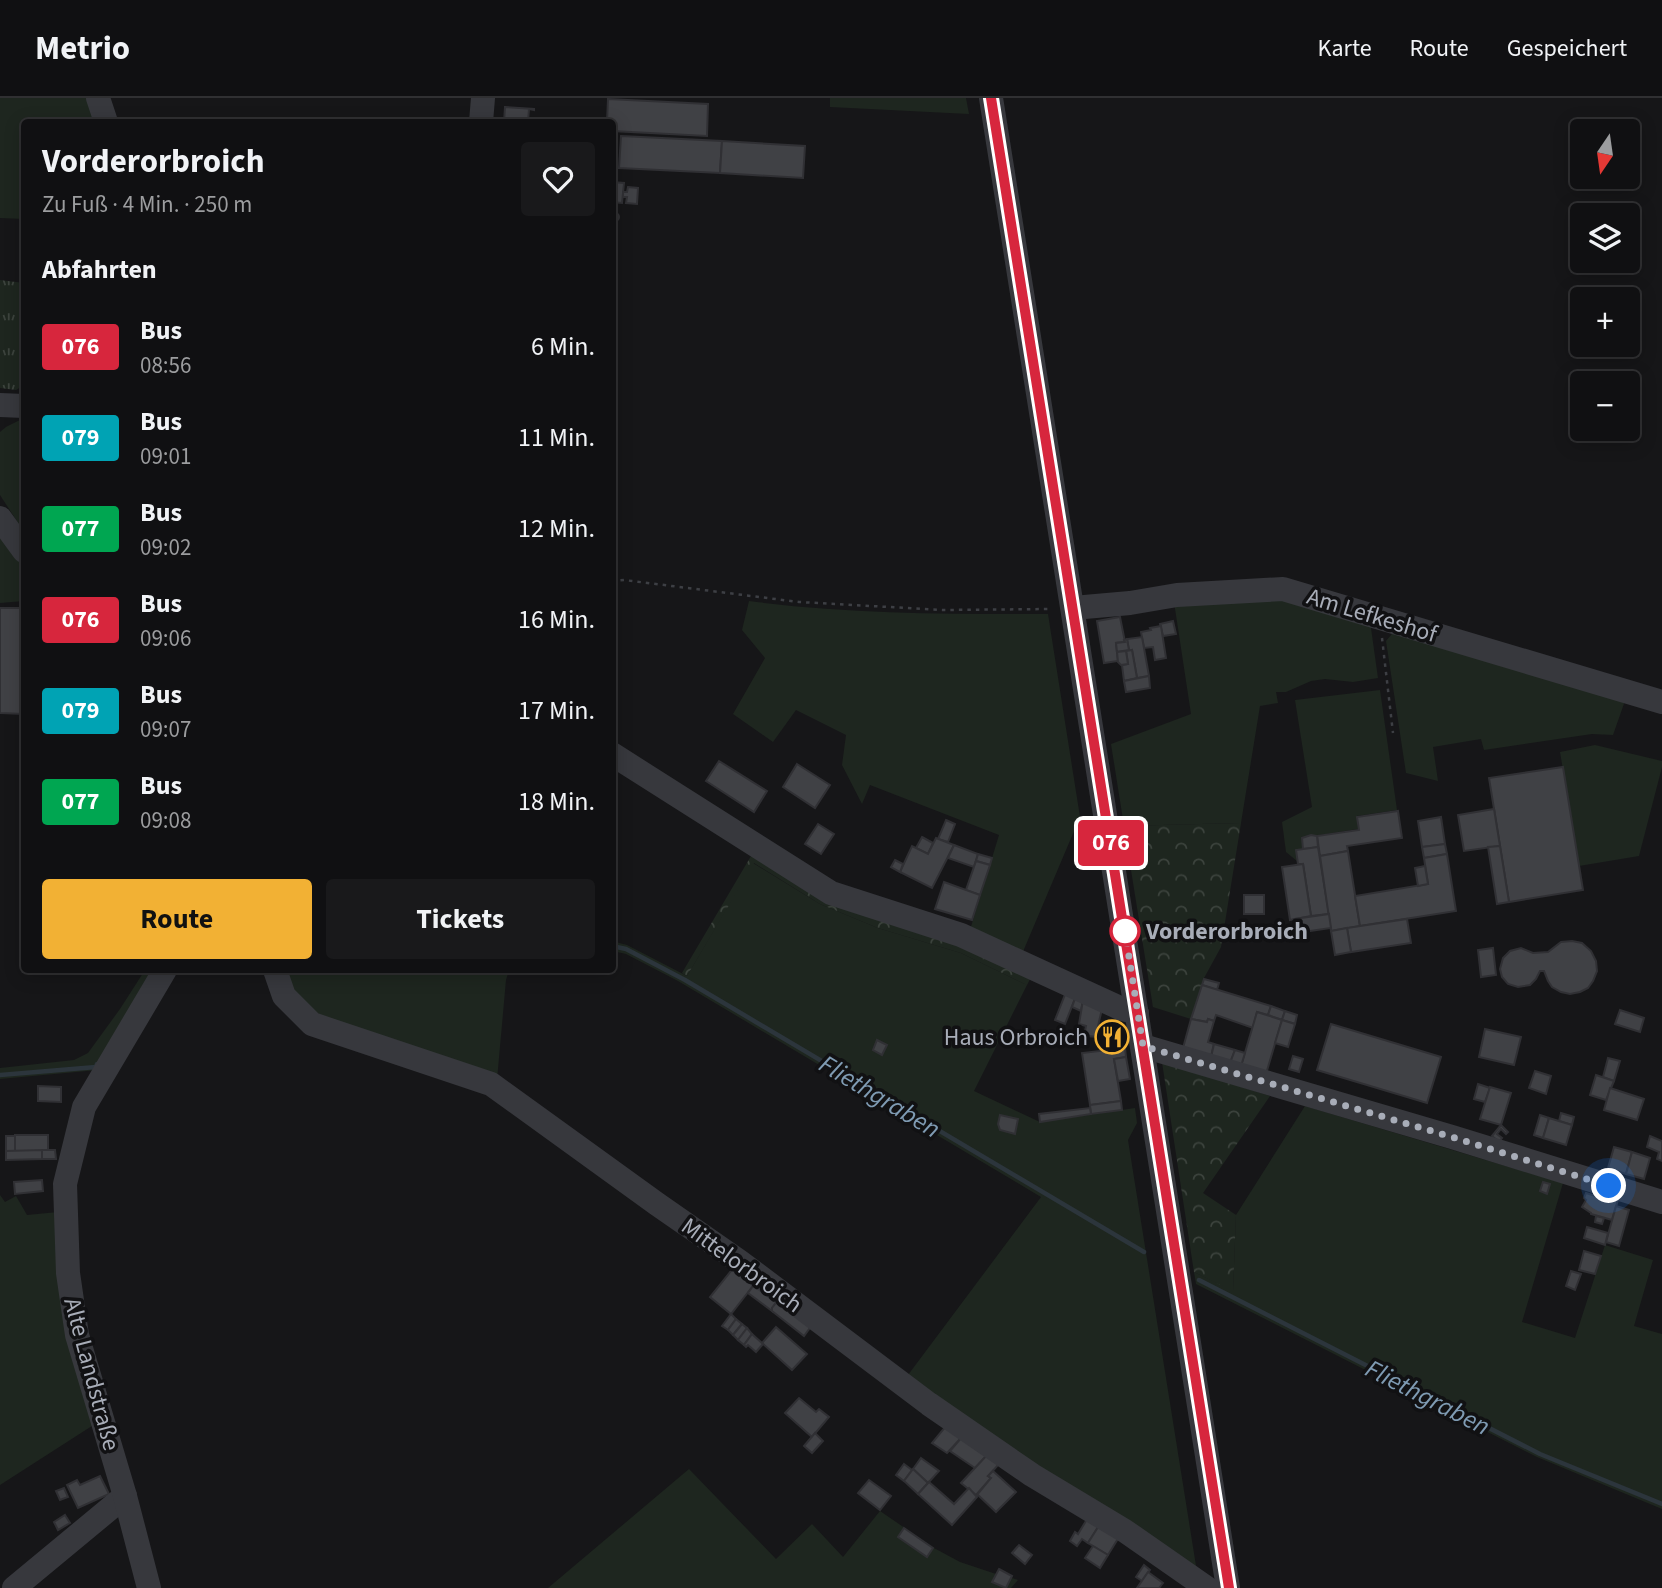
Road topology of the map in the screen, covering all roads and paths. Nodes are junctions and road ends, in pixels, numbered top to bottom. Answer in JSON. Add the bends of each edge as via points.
{"nodes":[{"id":1,"x":98,"y":98,"type":"edge"},
{"id":2,"x":482,"y":98,"type":"edge"},
{"id":3,"x":991,"y":98,"type":"edge"},
{"id":4,"x":105,"y":119,"type":"edge"},
{"id":5,"x":481,"y":119,"type":"edge"},
{"id":6,"x":0,"y":518,"type":"edge"},
{"id":7,"x":21,"y":547,"type":"edge"},
{"id":8,"x":616,"y":581,"type":"edge"},
{"id":9,"x":1073,"y":608,"type":"junction"},
{"id":10,"x":1380,"y":617,"type":"junction"},
{"id":11,"x":1662,"y":702,"type":"edge"},
{"id":12,"x":1393,"y":733,"type":"dead end"},
{"id":13,"x":616,"y":757,"type":"edge"},
{"id":14,"x":163,"y":973,"type":"edge"},
{"id":15,"x":276,"y":973,"type":"edge"},
{"id":16,"x":1138,"y":1013,"type":"junction"},
{"id":17,"x":1143,"y":1046,"type":"junction"},
{"id":18,"x":1662,"y":1202,"type":"edge"},
{"id":19,"x":125,"y":1496,"type":"junction"},
{"id":20,"x":14,"y":1588,"type":"edge"},
{"id":21,"x":149,"y":1588,"type":"edge"},
{"id":22,"x":1207,"y":1588,"type":"edge"},
{"id":23,"x":1228,"y":1588,"type":"edge"}],
"edges":[{"from":1,"to":4,"type":"street"},
{"from":2,"to":5,"type":"street"},
{"from":3,"to":9,"type":"street"},
{"from":6,"to":7,"type":"street"},
{"from":8,"to":9,"type":"path","via":[[799,602],[943,610]]},
{"from":9,"to":10,"type":"street","name":"Am Lefkeshof","via":[[1177,595],[1283,589]]},
{"from":9,"to":16,"type":"street"},
{"from":10,"to":11,"type":"street","name":"Am Lefkeshof"},
{"from":10,"to":12,"type":"path"},
{"from":13,"to":16,"type":"street","via":[[831,893],[961,935]]},
{"from":14,"to":19,"type":"street","name":"Alte Landstraße","via":[[84,1107],[65,1184],[68,1273],[77,1335]]},
{"from":15,"to":22,"type":"street","name":"Mittelorbroich","via":[[284,996],[312,1024],[491,1084],[929,1404]]},
{"from":16,"to":17,"type":"street"},
{"from":17,"to":18,"type":"street"},
{"from":17,"to":23,"type":"street"},
{"from":19,"to":20,"type":"street"},
{"from":19,"to":21,"type":"street","name":"Alte Landstraße"}]}
